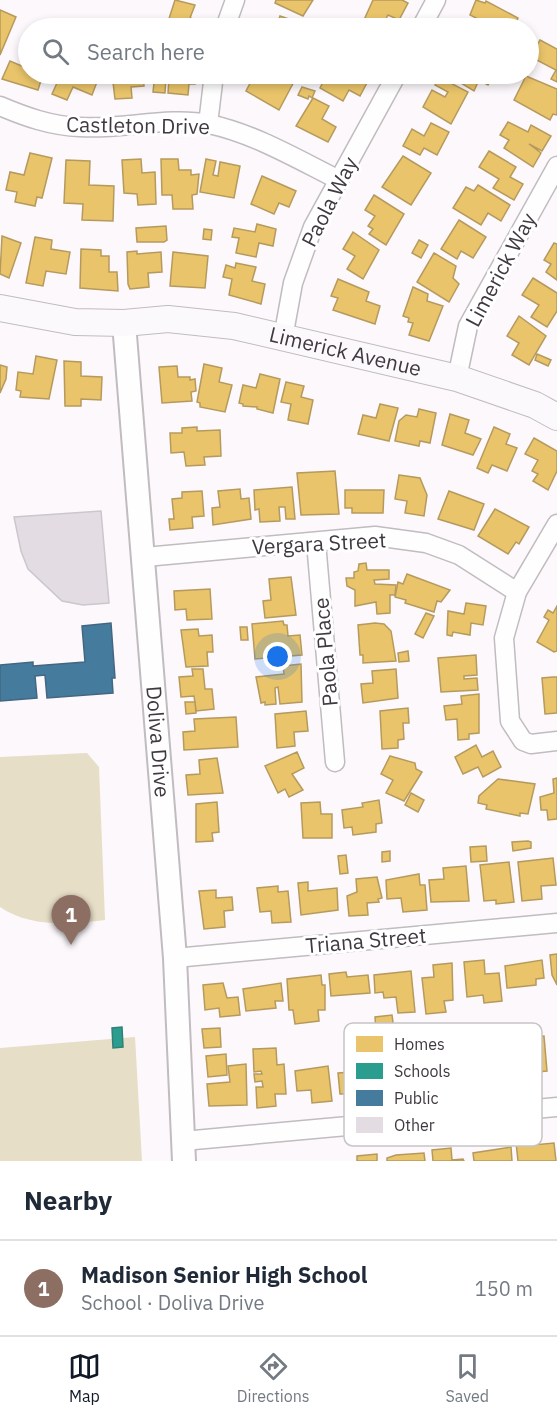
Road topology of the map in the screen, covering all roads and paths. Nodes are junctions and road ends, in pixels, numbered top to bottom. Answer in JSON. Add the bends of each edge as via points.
{"nodes":[{"id":1,"x":235,"y":0,"type":"edge"},
{"id":2,"x":436,"y":0,"type":"edge"},
{"id":3,"x":229,"y":18,"type":"edge"},
{"id":4,"x":426,"y":18,"type":"edge"},
{"id":5,"x":213,"y":84,"type":"edge"},
{"id":6,"x":392,"y":84,"type":"edge"},
{"id":7,"x":0,"y":106,"type":"edge"},
{"id":8,"x":208,"y":124,"type":"junction"},
{"id":9,"x":557,"y":166,"type":"edge"},
{"id":10,"x":339,"y":180,"type":"junction"},
{"id":11,"x":0,"y":308,"type":"edge"},
{"id":12,"x":124,"y":323,"type":"junction"},
{"id":13,"x":283,"y":338,"type":"junction"},
{"id":14,"x":457,"y":378,"type":"junction"},
{"id":15,"x":557,"y":417,"type":"edge"},
{"id":16,"x":557,"y":524,"type":"edge"},
{"id":17,"x":316,"y":542,"type":"junction"},
{"id":18,"x":145,"y":557,"type":"junction"},
{"id":19,"x":517,"y":592,"type":"junction"},
{"id":20,"x":557,"y":741,"type":"edge"},
{"id":21,"x":335,"y":762,"type":"dead end"},
{"id":22,"x":557,"y":923,"type":"edge"},
{"id":23,"x":175,"y":958,"type":"junction"},
{"id":24,"x":557,"y":1107,"type":"edge"},
{"id":25,"x":542,"y":1109,"type":"edge"},
{"id":26,"x":344,"y":1132,"type":"edge"},
{"id":27,"x":184,"y":1151,"type":"edge"}],
"edges":[{"from":1,"to":3,"type":"street"},
{"from":2,"to":4,"type":"street"},
{"from":5,"to":8,"type":"street"},
{"from":6,"to":10,"type":"street","name":"Paola Way"},
{"from":7,"to":8,"type":"street","name":"Castleton Drive","via":[[33,120],[80,127]]},
{"from":8,"to":10,"type":"street","name":"Castleton Drive","via":[[257,139]]},
{"from":9,"to":14,"type":"street","name":"Limerick Way","via":[[468,326]]},
{"from":10,"to":13,"type":"street","name":"Paola Way","via":[[312,227],[293,283]]},
{"from":11,"to":12,"type":"main road","name":"Limerick Avenue","via":[[75,322]]},
{"from":12,"to":13,"type":"main road","name":"Limerick Avenue","via":[[168,319],[234,326]]},
{"from":12,"to":18,"type":"street","name":"Doliva Drive"},
{"from":13,"to":14,"type":"main road","name":"Limerick Avenue"},
{"from":14,"to":15,"type":"main road","name":"Limerick Avenue","via":[[535,405]]},
{"from":16,"to":19,"type":"street"},
{"from":17,"to":18,"type":"street","name":"Vergara Street"},
{"from":17,"to":19,"type":"street","name":"Vergara Street","via":[[375,536],[426,543],[459,555]]},
{"from":17,"to":21,"type":"street","name":"Paola Place"},
{"from":18,"to":23,"type":"street","name":"Doliva Drive"},
{"from":19,"to":20,"type":"street","via":[[504,639],[510,721],[523,741]]},
{"from":22,"to":23,"type":"street","name":"Triana Street"},
{"from":23,"to":27,"type":"street","name":"Doliva Drive"},
{"from":24,"to":25,"type":"street"},
{"from":26,"to":27,"type":"street"}]}
